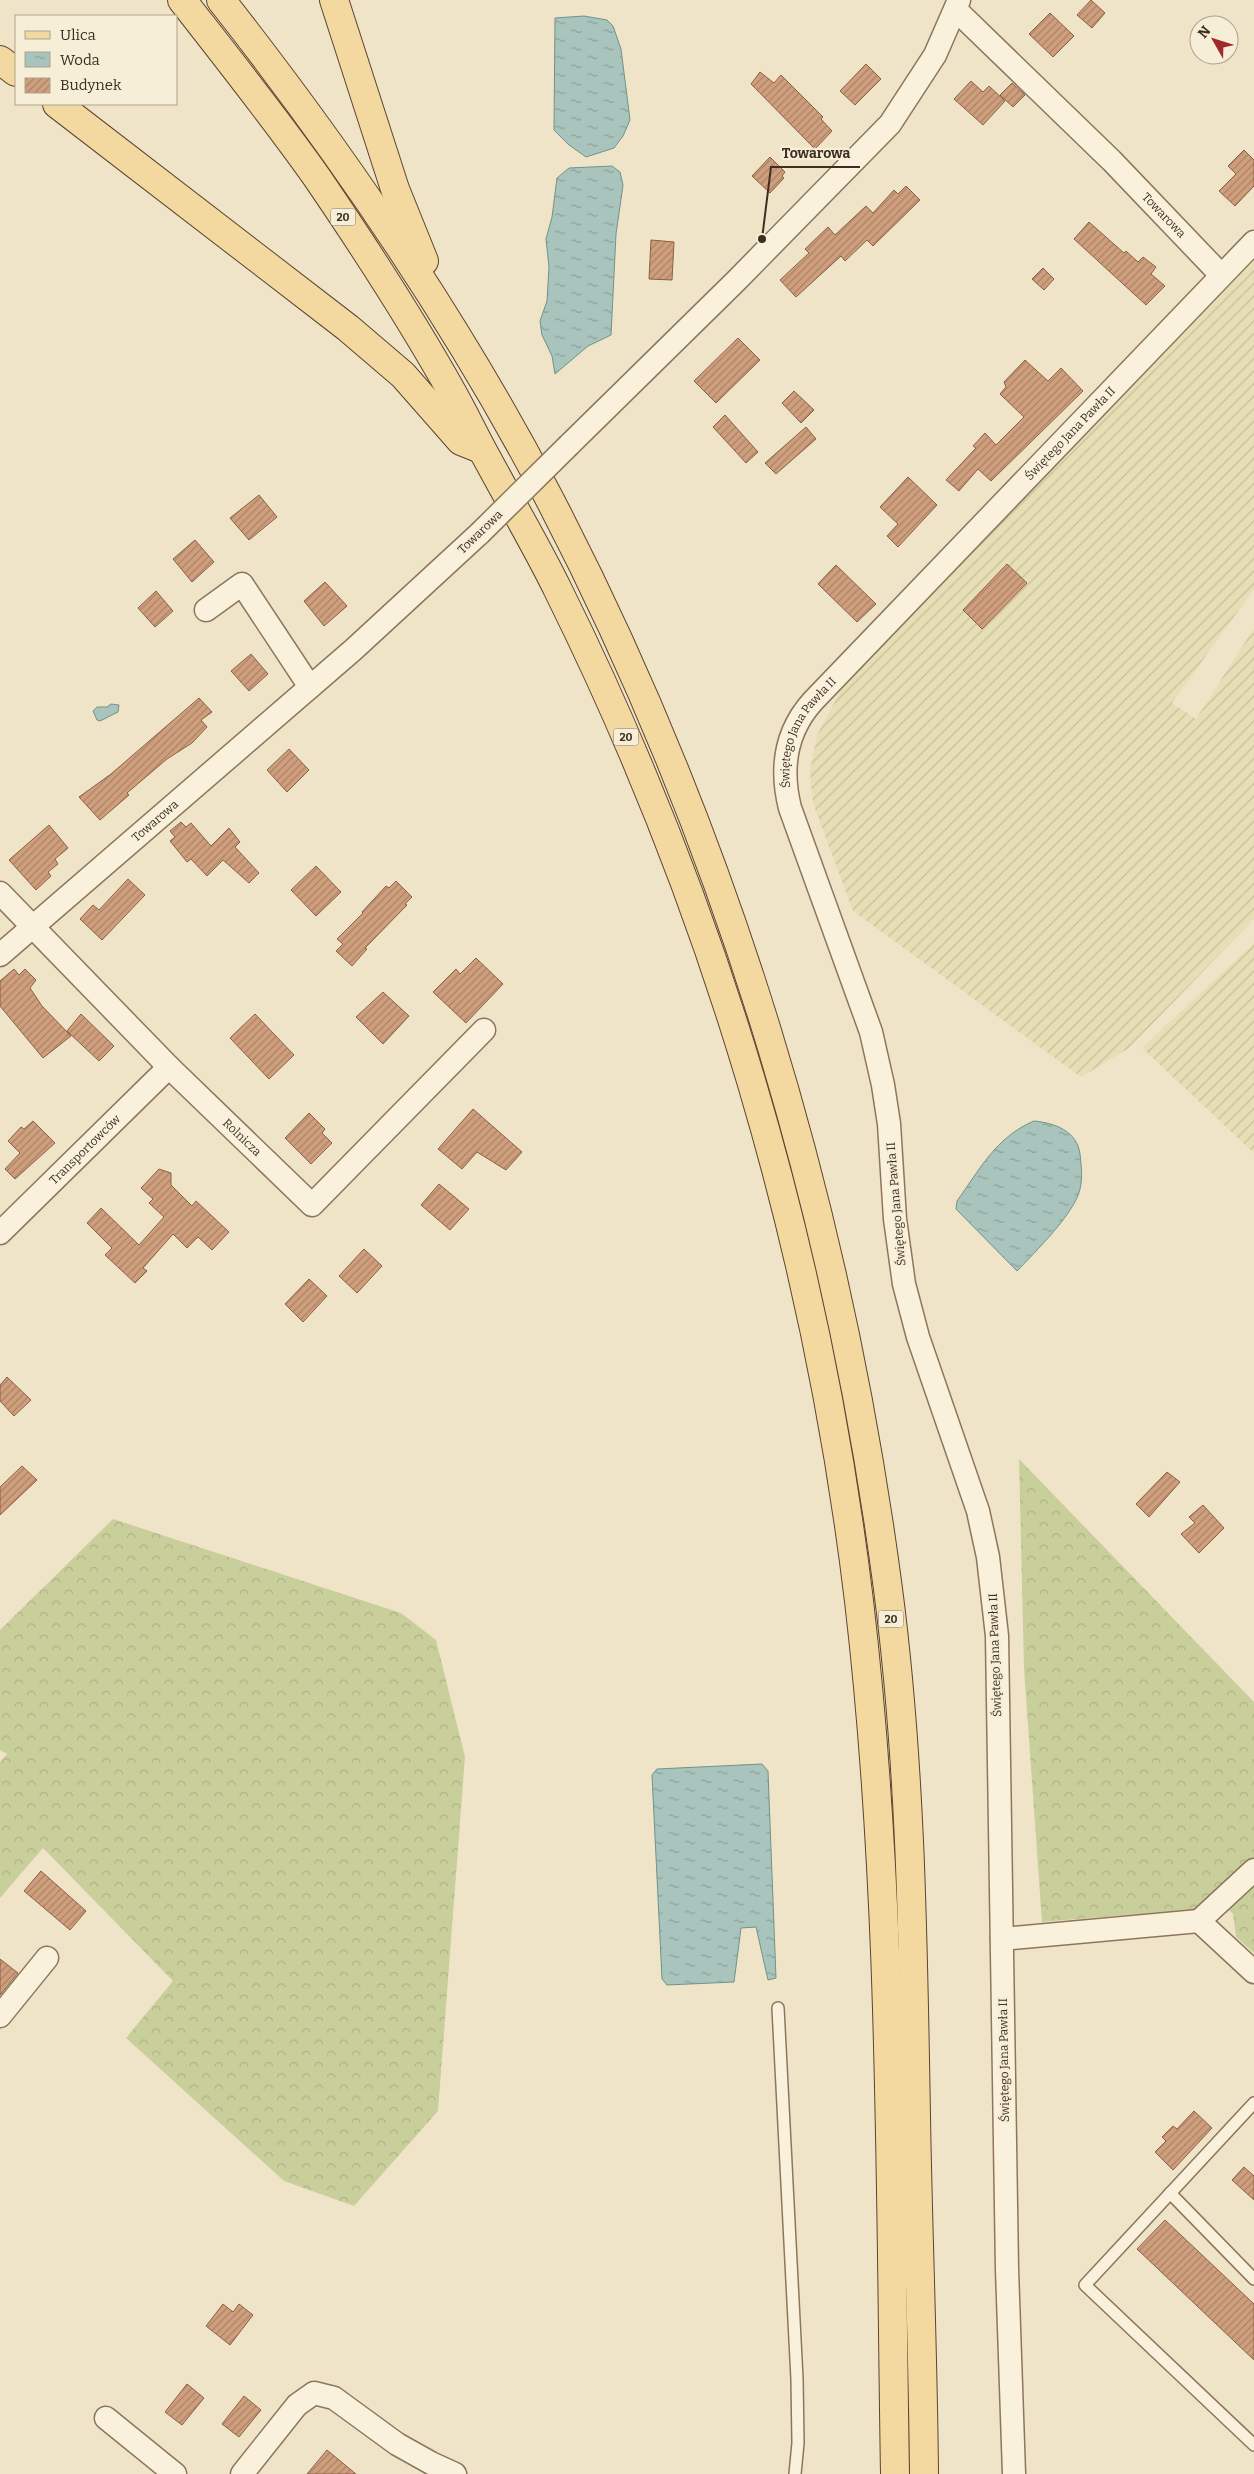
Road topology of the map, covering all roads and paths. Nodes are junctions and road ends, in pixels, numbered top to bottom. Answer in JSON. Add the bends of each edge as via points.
{"nodes":[{"id":1,"x":182,"y":0,"type":"edge"},
{"id":2,"x":221,"y":0,"type":"edge"},
{"id":3,"x":334,"y":0,"type":"edge"},
{"id":4,"x":958,"y":5,"type":"edge"},
{"id":5,"x":0,"y":60,"type":"edge"},
{"id":6,"x":15,"y":71,"type":"edge"},
{"id":7,"x":58,"y":105,"type":"edge"},
{"id":8,"x":1254,"y":242,"type":"edge"},
{"id":9,"x":1222,"y":275,"type":"junction"},
{"id":10,"x":434,"y":301,"type":"junction"},
{"id":11,"x":482,"y":449,"type":"junction"},
{"id":12,"x":206,"y":610,"type":"dead end"},
{"id":13,"x":310,"y":687,"type":"junction"},
{"id":14,"x":0,"y":894,"type":"edge"},
{"id":15,"x":32,"y":928,"type":"junction"},
{"id":16,"x":0,"y":955,"type":"edge"},
{"id":17,"x":484,"y":1030,"type":"dead end"},
{"id":18,"x":169,"y":1067,"type":"junction"},
{"id":19,"x":0,"y":1233,"type":"edge"},
{"id":20,"x":1254,"y":1870,"type":"edge"},
{"id":21,"x":1199,"y":1921,"type":"junction"},
{"id":22,"x":1002,"y":1939,"type":"junction"},
{"id":23,"x":46,"y":1958,"type":"dead end"},
{"id":24,"x":1254,"y":1972,"type":"edge"},
{"id":25,"x":778,"y":2008,"type":"dead end"},
{"id":26,"x":0,"y":2016,"type":"edge"},
{"id":27,"x":1254,"y":2103,"type":"edge"},
{"id":28,"x":1170,"y":2193,"type":"junction"},
{"id":29,"x":1254,"y":2279,"type":"edge"},
{"id":30,"x":106,"y":2418,"type":"dead end"},
{"id":31,"x":1254,"y":2445,"type":"edge"},
{"id":32,"x":175,"y":2474,"type":"edge"},
{"id":33,"x":242,"y":2474,"type":"edge"},
{"id":34,"x":455,"y":2474,"type":"edge"},
{"id":35,"x":795,"y":2474,"type":"edge"},
{"id":36,"x":895,"y":2474,"type":"edge"},
{"id":37,"x":924,"y":2474,"type":"edge"},
{"id":38,"x":1014,"y":2474,"type":"edge"}],
"edges":[{"from":1,"to":11,"type":"main road","number":"20","via":[[314,174],[374,264],[453,394]]},
{"from":2,"to":10,"type":"main road","number":"20","via":[[352,176]]},
{"from":3,"to":10,"type":"main road","via":[[395,189],[431,275]]},
{"from":4,"to":9,"type":"street","name":"Towarowa"},
{"from":4,"to":13,"type":"street","name":"Towarowa","bridge":true,"via":[[935,55],[890,124],[480,533]]},
{"from":5,"to":6,"type":"main road"},
{"from":7,"to":11,"type":"main road","via":[[348,328],[403,375],[461,441]]},
{"from":8,"to":9,"type":"street","name":"Świętego Jana Pawła II"},
{"from":9,"to":22,"type":"street","name":"Świętego Jana Pawła II","via":[[813,701],[802,713],[787,745],[785,790],[790,808],[871,1032],[883,1084],[889,1124],[895,1227],[904,1284],[918,1337],[978,1510],[988,1557],[996,1636]]},
{"from":10,"to":37,"type":"main road","number":"20","via":[[547,496],[626,658],[683,791],[732,926],[794,1117],[845,1328],[869,1456],[889,1596],[904,1752],[914,1984]]},
{"from":11,"to":36,"type":"main road","number":"20","via":[[556,586],[596,671],[654,803],[704,936],[765,1128],[815,1335],[859,1600],[876,1794],[886,1993]]},
{"from":12,"to":13,"type":"street","via":[[242,584]]},
{"from":13,"to":15,"type":"street","name":"Towarowa"},
{"from":14,"to":15,"type":"street","name":"Rolnicza"},
{"from":15,"to":16,"type":"street","name":"Towarowa"},
{"from":15,"to":18,"type":"street","name":"Rolnicza"},
{"from":17,"to":18,"type":"street","name":"Rolnicza","via":[[312,1205]]},
{"from":18,"to":19,"type":"street","name":"Transportowców"},
{"from":20,"to":21,"type":"street"},
{"from":21,"to":22,"type":"street"},
{"from":21,"to":24,"type":"street"},
{"from":22,"to":38,"type":"street","name":"Świętego Jana Pawła II"},
{"from":23,"to":26,"type":"street"},
{"from":25,"to":35,"type":"lane","via":[[797,2379]]},
{"from":27,"to":28,"type":"lane"},
{"from":28,"to":29,"type":"lane"},
{"from":28,"to":31,"type":"lane","via":[[1085,2285]]},
{"from":30,"to":32,"type":"street"},
{"from":33,"to":34,"type":"street","via":[[298,2405],[314,2393],[334,2398],[397,2444]]}]}
